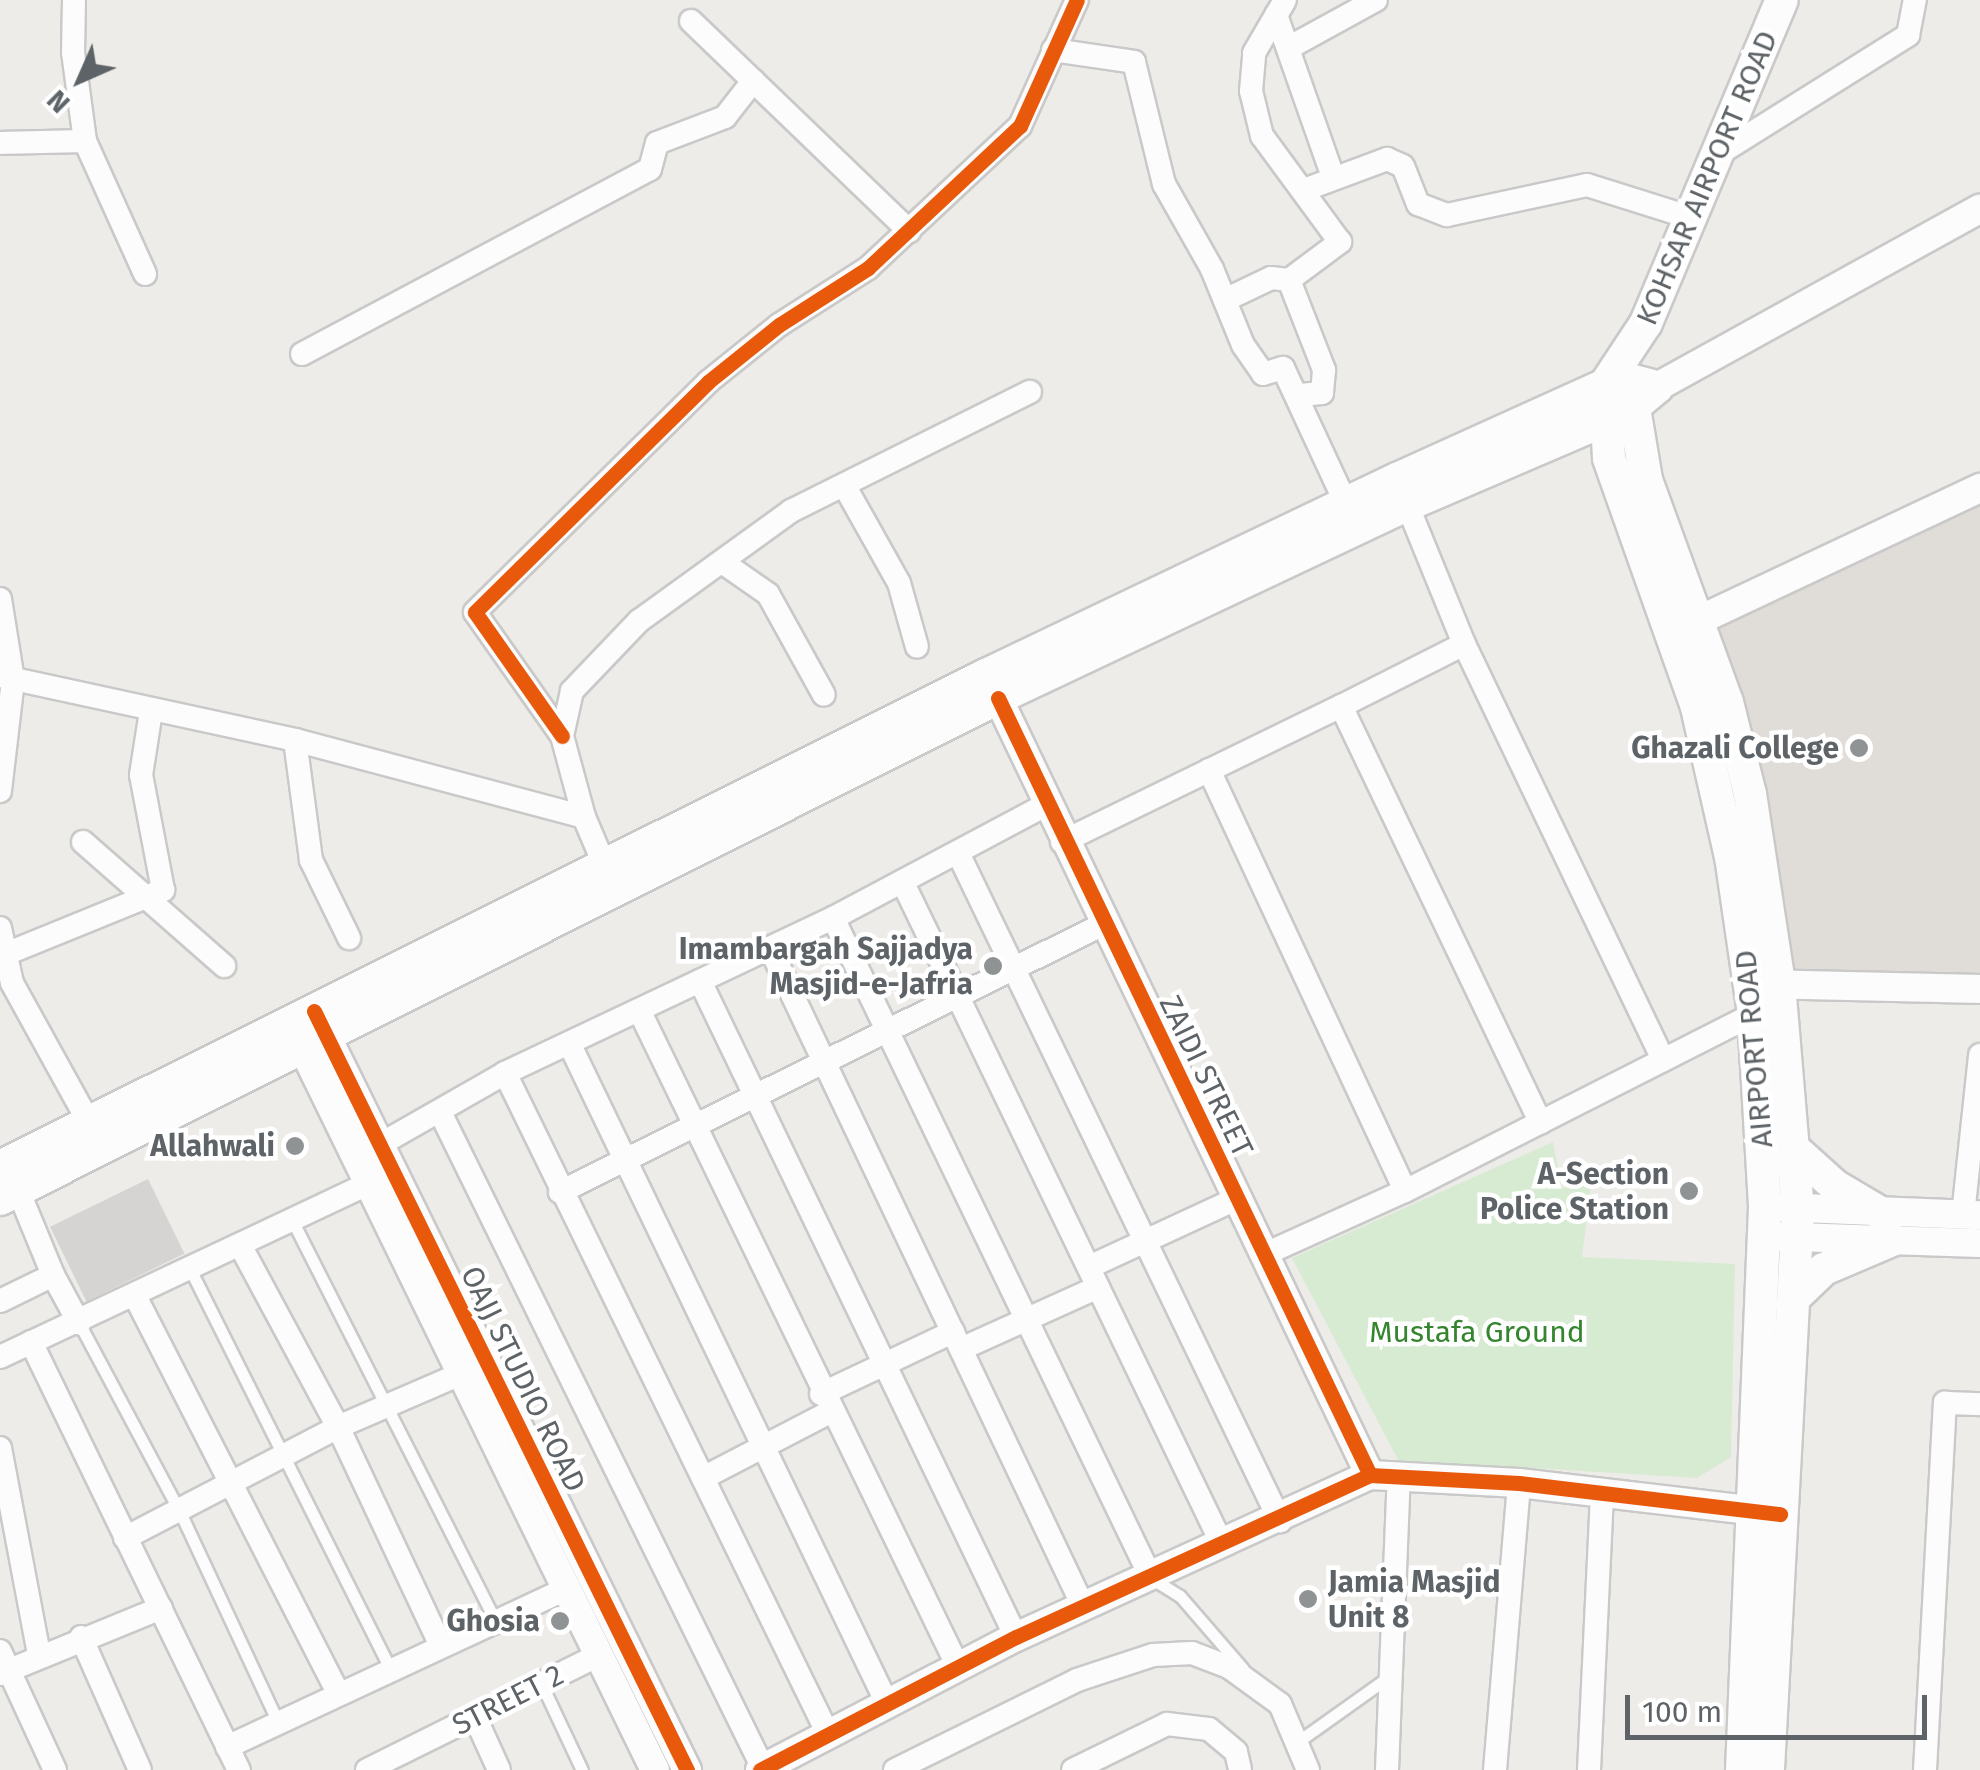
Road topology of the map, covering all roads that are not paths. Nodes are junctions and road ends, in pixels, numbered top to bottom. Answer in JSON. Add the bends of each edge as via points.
{"nodes":[{"id":1,"x":74,"y":0,"type":"edge"},
{"id":2,"x":1077,"y":0,"type":"edge"},
{"id":3,"x":1376,"y":0,"type":"edge"},
{"id":4,"x":1782,"y":0,"type":"edge"},
{"id":5,"x":1915,"y":0,"type":"edge"},
{"id":6,"x":1281,"y":8,"type":"edge"},
{"id":7,"x":691,"y":22,"type":"dead end"},
{"id":8,"x":1290,"y":47,"type":"junction"},
{"id":9,"x":1053,"y":50,"type":"junction"},
{"id":10,"x":753,"y":81,"type":"junction"},
{"id":11,"x":85,"y":141,"type":"junction"},
{"id":12,"x":0,"y":143,"type":"edge"},
{"id":13,"x":1717,"y":154,"type":"junction"},
{"id":14,"x":1333,"y":177,"type":"junction"},
{"id":15,"x":1304,"y":190,"type":"junction"},
{"id":16,"x":1980,"y":210,"type":"edge"},
{"id":17,"x":1692,"y":218,"type":"junction"},
{"id":18,"x":910,"y":231,"type":"junction"},
{"id":19,"x":145,"y":274,"type":"dead end"},
{"id":20,"x":1289,"y":280,"type":"junction"},
{"id":21,"x":1225,"y":300,"type":"junction"},
{"id":22,"x":302,"y":354,"type":"dead end"},
{"id":23,"x":1626,"y":389,"type":"junction"},
{"id":24,"x":1030,"y":392,"type":"dead end"},
{"id":25,"x":1297,"y":395,"type":"junction"},
{"id":26,"x":844,"y":485,"type":"junction"},
{"id":27,"x":1980,"y":488,"type":"edge"},
{"id":28,"x":1402,"y":492,"type":"junction"},
{"id":29,"x":1346,"y":504,"type":"junction"},
{"id":30,"x":722,"y":562,"type":"junction"},
{"id":31,"x":0,"y":599,"type":"edge"},
{"id":32,"x":1684,"y":628,"type":"junction"},
{"id":33,"x":1464,"y":644,"type":"junction"},
{"id":34,"x":918,"y":647,"type":"dead end"},
{"id":35,"x":7,"y":678,"type":"edge"},
{"id":36,"x":824,"y":695,"type":"dead end"},
{"id":37,"x":998,"y":698,"type":"junction"},
{"id":38,"x":1342,"y":706,"type":"junction"},
{"id":39,"x":150,"y":711,"type":"junction"},
{"id":40,"x":562,"y":736,"type":"junction"},
{"id":41,"x":295,"y":740,"type":"junction"},
{"id":42,"x":1209,"y":770,"type":"junction"},
{"id":43,"x":0,"y":791,"type":"edge"},
{"id":44,"x":1046,"y":804,"type":"junction"},
{"id":45,"x":584,"y":817,"type":"junction"},
{"id":46,"x":83,"y":842,"type":"dead end"},
{"id":47,"x":1062,"y":842,"type":"junction"},
{"id":48,"x":958,"y":853,"type":"junction"},
{"id":49,"x":611,"y":880,"type":"junction"},
{"id":50,"x":904,"y":883,"type":"junction"},
{"id":51,"x":152,"y":899,"type":"junction"},
{"id":52,"x":833,"y":918,"type":"junction"},
{"id":53,"x":1102,"y":925,"type":"junction"},
{"id":54,"x":349,"y":938,"type":"dead end"},
{"id":55,"x":1,"y":942,"type":"edge"},
{"id":56,"x":770,"y":948,"type":"junction"},
{"id":57,"x":224,"y":966,"type":"dead end"},
{"id":58,"x":1014,"y":968,"type":"junction"},
{"id":59,"x":700,"y":981,"type":"junction"},
{"id":60,"x":6,"y":986,"type":"edge"},
{"id":61,"x":1980,"y":989,"type":"edge"},
{"id":62,"x":1761,"y":994,"type":"junction"},
{"id":63,"x":958,"y":996,"type":"junction"},
{"id":64,"x":641,"y":1014,"type":"junction"},
{"id":65,"x":308,"y":1029,"type":"junction"},
{"id":66,"x":887,"y":1030,"type":"junction"},
{"id":67,"x":569,"y":1043,"type":"junction"},
{"id":68,"x":1980,"y":1055,"type":"edge"},
{"id":69,"x":1663,"y":1060,"type":"junction"},
{"id":70,"x":824,"y":1062,"type":"junction"},
{"id":71,"x":505,"y":1073,"type":"junction"},
{"id":72,"x":755,"y":1096,"type":"junction"},
{"id":73,"x":440,"y":1112,"type":"junction"},
{"id":74,"x":1542,"y":1123,"type":"junction"},
{"id":75,"x":693,"y":1126,"type":"junction"},
{"id":76,"x":96,"y":1135,"type":"junction"},
{"id":77,"x":379,"y":1144,"type":"junction"},
{"id":78,"x":1794,"y":1148,"type":"junction"},
{"id":79,"x":625,"y":1160,"type":"junction"},
{"id":80,"x":369,"y":1183,"type":"junction"},
{"id":81,"x":6,"y":1185,"type":"edge"},
{"id":82,"x":1405,"y":1191,"type":"junction"},
{"id":83,"x":560,"y":1192,"type":"junction"},
{"id":84,"x":1236,"y":1200,"type":"junction"},
{"id":85,"x":1972,"y":1215,"type":"edge"},
{"id":86,"x":292,"y":1220,"type":"junction"},
{"id":87,"x":1781,"y":1222,"type":"junction"},
{"id":88,"x":1888,"y":1228,"type":"junction"},
{"id":89,"x":1145,"y":1241,"type":"junction"},
{"id":90,"x":1980,"y":1243,"type":"edge"},
{"id":91,"x":240,"y":1245,"type":"junction"},
{"id":92,"x":1263,"y":1254,"type":"junction"},
{"id":93,"x":190,"y":1269,"type":"junction"},
{"id":94,"x":53,"y":1275,"type":"junction"},
{"id":95,"x":1094,"y":1277,"type":"junction"},
{"id":96,"x":1797,"y":1295,"type":"junction"},
{"id":97,"x":134,"y":1296,"type":"junction"},
{"id":98,"x":0,"y":1302,"type":"edge"},
{"id":99,"x":1026,"y":1320,"type":"junction"},
{"id":100,"x":79,"y":1323,"type":"junction"},
{"id":101,"x":957,"y":1341,"type":"junction"},
{"id":102,"x":30,"y":1342,"type":"junction"},
{"id":103,"x":0,"y":1358,"type":"edge"},
{"id":104,"x":884,"y":1364,"type":"junction"},
{"id":105,"x":463,"y":1373,"type":"junction"},
{"id":106,"x":826,"y":1402,"type":"junction"},
{"id":107,"x":390,"y":1403,"type":"junction"},
{"id":108,"x":1980,"y":1404,"type":"edge"},
{"id":109,"x":338,"y":1428,"type":"junction"},
{"id":110,"x":763,"y":1446,"type":"junction"},
{"id":111,"x":0,"y":1448,"type":"edge"},
{"id":112,"x":282,"y":1457,"type":"junction"},
{"id":113,"x":1370,"y":1474,"type":"junction"},
{"id":114,"x":1399,"y":1476,"type":"junction"},
{"id":115,"x":703,"y":1478,"type":"junction"},
{"id":116,"x":227,"y":1483,"type":"junction"},
{"id":117,"x":1519,"y":1483,"type":"junction"},
{"id":118,"x":1602,"y":1495,"type":"junction"},
{"id":119,"x":178,"y":1510,"type":"junction"},
{"id":120,"x":1765,"y":1512,"type":"junction"},
{"id":121,"x":1280,"y":1521,"type":"junction"},
{"id":122,"x":125,"y":1538,"type":"junction"},
{"id":123,"x":1222,"y":1544,"type":"junction"},
{"id":124,"x":1151,"y":1578,"type":"junction"},
{"id":125,"x":562,"y":1590,"type":"junction"},
{"id":126,"x":160,"y":1608,"type":"junction"},
{"id":127,"x":1084,"y":1608,"type":"junction"},
{"id":128,"x":493,"y":1618,"type":"junction"},
{"id":129,"x":1016,"y":1637,"type":"junction"},
{"id":130,"x":81,"y":1638,"type":"junction"},
{"id":131,"x":440,"y":1644,"type":"junction"},
{"id":132,"x":38,"y":1654,"type":"junction"},
{"id":133,"x":595,"y":1657,"type":"junction"},
{"id":134,"x":3,"y":1665,"type":"edge"},
{"id":135,"x":390,"y":1668,"type":"junction"},
{"id":136,"x":959,"y":1669,"type":"junction"},
{"id":137,"x":1393,"y":1673,"type":"junction"},
{"id":138,"x":540,"y":1683,"type":"junction"},
{"id":139,"x":1254,"y":1685,"type":"junction"},
{"id":140,"x":338,"y":1693,"type":"junction"},
{"id":141,"x":886,"y":1701,"type":"junction"},
{"id":142,"x":475,"y":1717,"type":"junction"},
{"id":143,"x":279,"y":1724,"type":"junction"},
{"id":144,"x":828,"y":1734,"type":"junction"},
{"id":145,"x":1300,"y":1740,"type":"junction"},
{"id":146,"x":228,"y":1748,"type":"junction"},
{"id":147,"x":403,"y":1762,"type":"edge"},
{"id":148,"x":762,"y":1769,"type":"edge"},
{"id":149,"x":56,"y":1770,"type":"edge"},
{"id":150,"x":140,"y":1770,"type":"edge"},
{"id":151,"x":239,"y":1770,"type":"edge"},
{"id":152,"x":367,"y":1770,"type":"edge"},
{"id":153,"x":500,"y":1770,"type":"edge"},
{"id":154,"x":582,"y":1770,"type":"edge"},
{"id":155,"x":655,"y":1770,"type":"edge"},
{"id":156,"x":687,"y":1770,"type":"edge"},
{"id":157,"x":894,"y":1770,"type":"edge"},
{"id":158,"x":1073,"y":1770,"type":"edge"},
{"id":159,"x":1240,"y":1770,"type":"edge"},
{"id":160,"x":1308,"y":1770,"type":"edge"},
{"id":161,"x":1387,"y":1770,"type":"edge"},
{"id":162,"x":1495,"y":1770,"type":"edge"},
{"id":163,"x":1589,"y":1770,"type":"edge"},
{"id":164,"x":1742,"y":1770,"type":"edge"},
{"id":165,"x":1768,"y":1770,"type":"edge"},
{"id":166,"x":1926,"y":1770,"type":"edge"}],
"edges":[{"from":1,"to":11,"type":"street","via":[[72,52]]},
{"from":2,"to":9,"type":"street"},
{"from":3,"to":8,"type":"street"},
{"from":4,"to":13,"type":"main road","name":"KOHSAR AIRPORT ROAD"},
{"from":5,"to":13,"type":"street","via":[[1908,35]]},
{"from":6,"to":8,"type":"street"},
{"from":6,"to":15,"type":"street","via":[[1254,53],[1251,91],[1262,136]]},
{"from":7,"to":10,"type":"street"},
{"from":8,"to":14,"type":"street"},
{"from":9,"to":18,"type":"street","via":[[1020,126]]},
{"from":9,"to":21,"type":"street","via":[[1134,62],[1164,184]]},
{"from":10,"to":18,"type":"street"},
{"from":10,"to":22,"type":"street","via":[[725,117],[657,142],[650,169]]},
{"from":11,"to":12,"type":"street"},
{"from":11,"to":19,"type":"street"},
{"from":13,"to":17,"type":"main road","name":"KOHSAR AIRPORT ROAD"},
{"from":14,"to":15,"type":"street"},
{"from":14,"to":17,"type":"street","via":[[1387,159],[1403,166],[1418,204],[1447,215],[1588,185]]},
{"from":15,"to":20,"type":"street","via":[[1340,242]]},
{"from":16,"to":23,"type":"street"},
{"from":17,"to":23,"type":"main road","name":"KOHSAR AIRPORT ROAD"},
{"from":18,"to":40,"type":"street","via":[[708,382],[475,612]]},
{"from":20,"to":21,"type":"street","via":[[1271,278]]},
{"from":20,"to":25,"type":"street","via":[[1324,370],[1322,394]]},
{"from":21,"to":25,"type":"street","via":[[1263,374],[1283,368]]},
{"from":23,"to":28,"type":"main road"},
{"from":23,"to":32,"type":"main road","name":"AIRPORT ROAD","via":[[1609,458]]},
{"from":24,"to":26,"type":"street"},
{"from":25,"to":29,"type":"street"},
{"from":26,"to":30,"type":"street","via":[[791,511]]},
{"from":26,"to":34,"type":"street","via":[[899,583]]},
{"from":27,"to":32,"type":"street"},
{"from":28,"to":29,"type":"main road"},
{"from":28,"to":33,"type":"street"},
{"from":28,"to":37,"type":"main road"},
{"from":29,"to":49,"type":"main road","via":[[986,675]]},
{"from":30,"to":36,"type":"street","via":[[768,594]]},
{"from":30,"to":40,"type":"street","via":[[639,621],[572,691]]},
{"from":31,"to":35,"type":"street"},
{"from":32,"to":62,"type":"main road","name":"AIRPORT ROAD"},
{"from":33,"to":38,"type":"street"},
{"from":33,"to":69,"type":"street"},
{"from":35,"to":39,"type":"street"},
{"from":35,"to":43,"type":"street"},
{"from":37,"to":44,"type":"street","name":"ZAIDI STREET"},
{"from":37,"to":49,"type":"main road"},
{"from":38,"to":42,"type":"street"},
{"from":38,"to":74,"type":"street"},
{"from":39,"to":41,"type":"street"},
{"from":39,"to":51,"type":"street","via":[[142,775],[164,890]]},
{"from":40,"to":45,"type":"street"},
{"from":41,"to":45,"type":"street"},
{"from":41,"to":54,"type":"street","via":[[311,860]]},
{"from":42,"to":47,"type":"street"},
{"from":42,"to":82,"type":"street"},
{"from":44,"to":47,"type":"street","name":"ZAIDI STREET"},
{"from":44,"to":48,"type":"street"},
{"from":45,"to":49,"type":"street"},
{"from":46,"to":51,"type":"street"},
{"from":47,"to":53,"type":"street","name":"ZAIDI STREET"},
{"from":48,"to":50,"type":"street"},
{"from":48,"to":58,"type":"street"},
{"from":49,"to":65,"type":"main road"},
{"from":50,"to":52,"type":"street"},
{"from":50,"to":63,"type":"street"},
{"from":51,"to":55,"type":"street"},
{"from":51,"to":57,"type":"street"},
{"from":52,"to":56,"type":"street"},
{"from":52,"to":66,"type":"street"},
{"from":53,"to":58,"type":"street"},
{"from":53,"to":84,"type":"street","name":"ZAIDI STREET"},
{"from":55,"to":60,"type":"street"},
{"from":56,"to":59,"type":"street"},
{"from":56,"to":70,"type":"street"},
{"from":58,"to":63,"type":"street"},
{"from":58,"to":89,"type":"street"},
{"from":59,"to":64,"type":"street"},
{"from":59,"to":72,"type":"street"},
{"from":60,"to":76,"type":"street"},
{"from":61,"to":62,"type":"street"},
{"from":62,"to":69,"type":"street"},
{"from":62,"to":78,"type":"main road"},
{"from":62,"to":87,"type":"main road","name":"AIRPORT ROAD"},
{"from":63,"to":66,"type":"street"},
{"from":63,"to":95,"type":"street"},
{"from":64,"to":67,"type":"street"},
{"from":64,"to":75,"type":"street"},
{"from":65,"to":76,"type":"main road"},
{"from":65,"to":77,"type":"street","name":"OAJJ STUDIO ROAD"},
{"from":65,"to":80,"type":"street","name":"OAJJ STUDIO ROAD"},
{"from":66,"to":70,"type":"street"},
{"from":66,"to":99,"type":"street"},
{"from":67,"to":71,"type":"street"},
{"from":67,"to":79,"type":"street"},
{"from":68,"to":85,"type":"street"},
{"from":69,"to":74,"type":"street"},
{"from":70,"to":72,"type":"street"},
{"from":70,"to":101,"type":"street"},
{"from":71,"to":73,"type":"street"},
{"from":71,"to":83,"type":"street"},
{"from":72,"to":75,"type":"street"},
{"from":72,"to":104,"type":"street"},
{"from":73,"to":77,"type":"street"},
{"from":73,"to":148,"type":"street"},
{"from":74,"to":82,"type":"street"},
{"from":75,"to":79,"type":"street"},
{"from":75,"to":106,"type":"street"},
{"from":76,"to":81,"type":"main road"},
{"from":77,"to":156,"type":"street","name":"OAJJ STUDIO ROAD"},
{"from":78,"to":87,"type":"main road"},
{"from":78,"to":88,"type":"main road"},
{"from":79,"to":83,"type":"street"},
{"from":79,"to":110,"type":"street"},
{"from":80,"to":86,"type":"street"},
{"from":80,"to":105,"type":"street","name":"OAJJ STUDIO ROAD"},
{"from":81,"to":94,"type":"street"},
{"from":82,"to":92,"type":"street"},
{"from":83,"to":115,"type":"street"},
{"from":84,"to":89,"type":"street"},
{"from":84,"to":92,"type":"street","name":"ZAIDI STREET"},
{"from":85,"to":88,"type":"street"},
{"from":86,"to":91,"type":"street"},
{"from":86,"to":107,"type":"lane"},
{"from":87,"to":88,"type":"street"},
{"from":87,"to":96,"type":"main road","name":"AIRPORT ROAD"},
{"from":87,"to":120,"type":"main road","name":"AIRPORT ROAD"},
{"from":88,"to":90,"type":"street"},
{"from":88,"to":96,"type":"main road"},
{"from":89,"to":95,"type":"street"},
{"from":89,"to":121,"type":"street"},
{"from":91,"to":93,"type":"street"},
{"from":91,"to":109,"type":"street"},
{"from":92,"to":113,"type":"street","name":"ZAIDI STREET"},
{"from":93,"to":97,"type":"street"},
{"from":93,"to":112,"type":"lane"},
{"from":94,"to":98,"type":"street"},
{"from":94,"to":100,"type":"street"},
{"from":95,"to":99,"type":"street"},
{"from":95,"to":123,"type":"street"},
{"from":96,"to":120,"type":"main road","name":"AIRPORT ROAD"},
{"from":97,"to":100,"type":"street"},
{"from":97,"to":116,"type":"street"},
{"from":99,"to":101,"type":"street"},
{"from":99,"to":124,"type":"street"},
{"from":100,"to":102,"type":"street"},
{"from":100,"to":119,"type":"lane"},
{"from":101,"to":104,"type":"street"},
{"from":101,"to":127,"type":"street"},
{"from":102,"to":103,"type":"street"},
{"from":102,"to":122,"type":"street"},
{"from":104,"to":106,"type":"street"},
{"from":104,"to":129,"type":"street"},
{"from":105,"to":107,"type":"street"},
{"from":105,"to":125,"type":"street","name":"OAJJ STUDIO ROAD"},
{"from":106,"to":110,"type":"street"},
{"from":106,"to":136,"type":"street"},
{"from":107,"to":109,"type":"street"},
{"from":107,"to":128,"type":"lane"},
{"from":108,"to":166,"type":"street","via":[[1945,1403]]},
{"from":109,"to":112,"type":"street"},
{"from":109,"to":131,"type":"street"},
{"from":110,"to":115,"type":"street"},
{"from":110,"to":141,"type":"street"},
{"from":111,"to":132,"type":"street"},
{"from":112,"to":116,"type":"street"},
{"from":112,"to":135,"type":"lane"},
{"from":113,"to":114,"type":"street"},
{"from":113,"to":121,"type":"street"},
{"from":114,"to":117,"type":"street"},
{"from":114,"to":137,"type":"street"},
{"from":115,"to":144,"type":"street"},
{"from":116,"to":119,"type":"street"},
{"from":116,"to":140,"type":"street"},
{"from":117,"to":118,"type":"street"},
{"from":117,"to":162,"type":"street"},
{"from":118,"to":120,"type":"street"},
{"from":118,"to":163,"type":"street"},
{"from":119,"to":122,"type":"street"},
{"from":119,"to":143,"type":"lane"},
{"from":120,"to":164,"type":"main road","name":"AIRPORT ROAD"},
{"from":120,"to":165,"type":"main road","name":"AIRPORT ROAD"},
{"from":121,"to":123,"type":"street"},
{"from":122,"to":126,"type":"street"},
{"from":123,"to":124,"type":"street"},
{"from":124,"to":127,"type":"street"},
{"from":124,"to":139,"type":"lane","via":[[1180,1596]]},
{"from":125,"to":128,"type":"street"},
{"from":125,"to":133,"type":"street","name":"OAJJ STUDIO ROAD"},
{"from":126,"to":130,"type":"street"},
{"from":126,"to":146,"type":"street"},
{"from":127,"to":129,"type":"street"},
{"from":128,"to":131,"type":"street"},
{"from":129,"to":136,"type":"street"},
{"from":130,"to":132,"type":"street"},
{"from":130,"to":150,"type":"street"},
{"from":131,"to":135,"type":"street"},
{"from":132,"to":134,"type":"street"},
{"from":133,"to":138,"type":"street","name":"STREET 2"},
{"from":133,"to":155,"type":"street","name":"OAJJ STUDIO ROAD"},
{"from":134,"to":149,"type":"street"},
{"from":135,"to":140,"type":"street"},
{"from":136,"to":141,"type":"street"},
{"from":137,"to":145,"type":"lane"},
{"from":137,"to":161,"type":"street"},
{"from":138,"to":142,"type":"street","name":"STREET 2"},
{"from":138,"to":154,"type":"lane"},
{"from":139,"to":145,"type":"street","via":[[1280,1704]]},
{"from":139,"to":157,"type":"street","via":[[1192,1652],[1153,1655],[1077,1680]]},
{"from":140,"to":143,"type":"street"},
{"from":141,"to":144,"type":"street"},
{"from":142,"to":147,"type":"street","name":"STREET 2"},
{"from":142,"to":153,"type":"street"},
{"from":143,"to":146,"type":"street"},
{"from":144,"to":148,"type":"street"},
{"from":145,"to":160,"type":"street"},
{"from":146,"to":151,"type":"street"},
{"from":147,"to":152,"type":"street","name":"STREET 2"},
{"from":158,"to":159,"type":"street","via":[[1167,1724],[1209,1728],[1236,1752]]}]}
